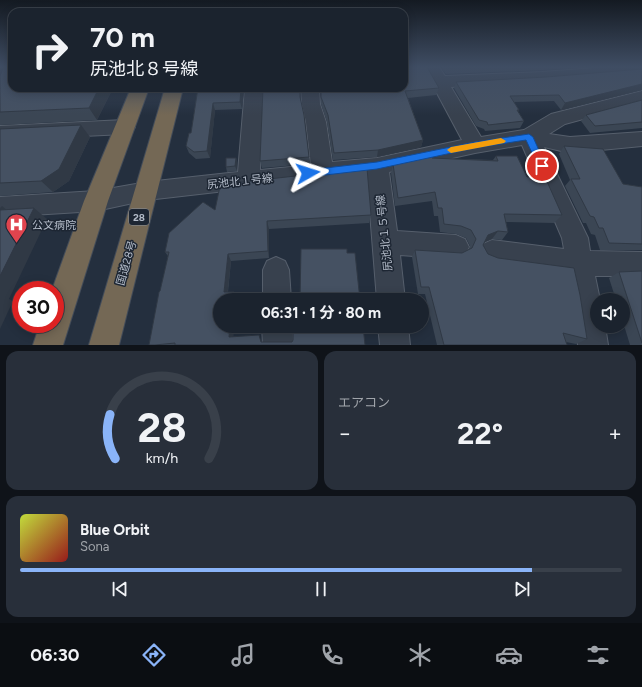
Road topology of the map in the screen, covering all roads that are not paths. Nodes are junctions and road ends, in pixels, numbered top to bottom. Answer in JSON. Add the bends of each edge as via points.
{"nodes":[{"id":1,"x":441,"y":83,"type":"edge"},
{"id":2,"x":138,"y":92,"type":"edge"},
{"id":3,"x":173,"y":92,"type":"edge"},
{"id":4,"x":254,"y":92,"type":"edge"},
{"id":5,"x":310,"y":92,"type":"edge"},
{"id":6,"x":642,"y":97,"type":"edge"},
{"id":7,"x":125,"y":127,"type":"junction"},
{"id":8,"x":0,"y":133,"type":"edge"},
{"id":9,"x":529,"y":137,"type":"junction"},
{"id":10,"x":642,"y":139,"type":"edge"},
{"id":11,"x":475,"y":145,"type":"junction"},
{"id":12,"x":377,"y":166,"type":"junction"},
{"id":13,"x":323,"y":172,"type":"junction"},
{"id":14,"x":249,"y":180,"type":"junction"},
{"id":15,"x":147,"y":191,"type":"junction"},
{"id":16,"x":96,"y":201,"type":"junction"},
{"id":17,"x":0,"y":207,"type":"edge"},
{"id":18,"x":386,"y":242,"type":"junction"},
{"id":19,"x":456,"y":247,"type":"dead end"},
{"id":20,"x":492,"y":252,"type":"dead end"},
{"id":21,"x":579,"y":263,"type":"junction"},
{"id":22,"x":642,"y":264,"type":"edge"},
{"id":23,"x":276,"y":270,"type":"dead end"},
{"id":24,"x":277,"y":293,"type":"edge"},
{"id":25,"x":390,"y":293,"type":"edge"},
{"id":26,"x":64,"y":297,"type":"edge"},
{"id":27,"x":52,"y":333,"type":"edge"},
{"id":28,"x":277,"y":333,"type":"edge"},
{"id":29,"x":394,"y":333,"type":"edge"},
{"id":30,"x":48,"y":345,"type":"edge"},
{"id":31,"x":104,"y":345,"type":"edge"},
{"id":32,"x":278,"y":345,"type":"edge"},
{"id":33,"x":395,"y":345,"type":"edge"},
{"id":34,"x":593,"y":345,"type":"edge"}],
"edges":[{"from":1,"to":11,"type":"street"},
{"from":2,"to":7,"type":"highway"},
{"from":3,"to":15,"type":"highway","name":"国道28号","number":"28"},
{"from":4,"to":14,"type":"street"},
{"from":5,"to":13,"type":"street"},
{"from":6,"to":9,"type":"street","via":[[558,119]]},
{"from":7,"to":8,"type":"street"},
{"from":7,"to":16,"type":"highway"},
{"from":9,"to":10,"type":"street","name":"尻池北１号線","via":[[570,144]]},
{"from":9,"to":11,"type":"street","name":"尻池北１号線"},
{"from":9,"to":21,"type":"street","via":[[575,238]]},
{"from":11,"to":12,"type":"street","name":"尻池北１号線"},
{"from":12,"to":13,"type":"street","name":"尻池北１号線"},
{"from":12,"to":18,"type":"street","name":"尻池北１５号線"},
{"from":13,"to":14,"type":"street","name":"尻池北１号線"},
{"from":14,"to":15,"type":"street","name":"尻池北１号線"},
{"from":15,"to":16,"type":"street","name":"尻池北１号線"},
{"from":15,"to":31,"type":"highway","name":"国道28号","number":"28"},
{"from":16,"to":17,"type":"street","name":"尻池北１号線"},
{"from":16,"to":26,"type":"highway"},
{"from":18,"to":19,"type":"street"},
{"from":18,"to":25,"type":"street","name":"尻池北１５号線"},
{"from":20,"to":21,"type":"street"},
{"from":21,"to":22,"type":"street"},
{"from":21,"to":34,"type":"street"},
{"from":23,"to":24,"type":"street"},
{"from":27,"to":30,"type":"highway"},
{"from":28,"to":32,"type":"street"},
{"from":29,"to":33,"type":"street"}]}
